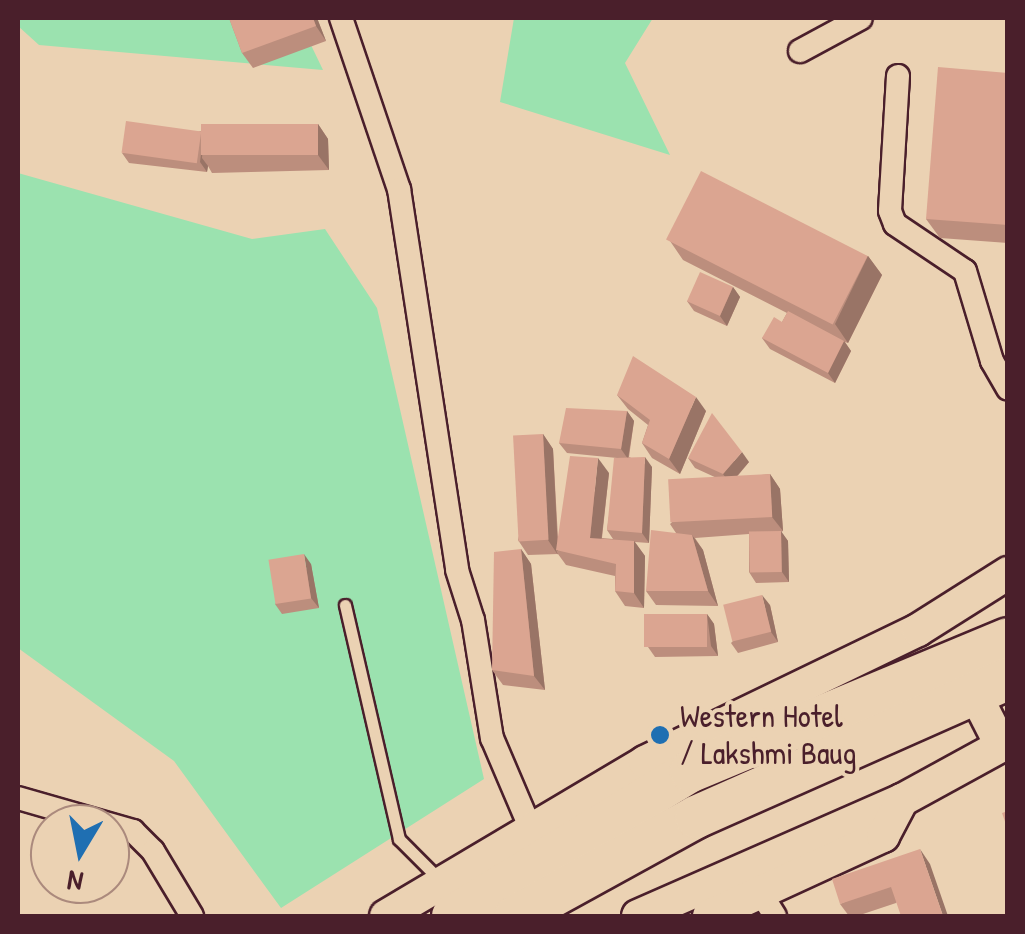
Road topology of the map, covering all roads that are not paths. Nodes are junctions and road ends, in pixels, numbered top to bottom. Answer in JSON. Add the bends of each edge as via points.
{"nodes":[{"id":1,"x":341,"y":18,"type":"edge"},
{"id":2,"x":861,"y":18,"type":"edge"},
{"id":3,"x":800,"y":51,"type":"dead end"},
{"id":4,"x":898,"y":76,"type":"dead end"},
{"id":5,"x":1008,"y":389,"type":"edge"},
{"id":6,"x":1008,"y":572,"type":"edge"},
{"id":7,"x":345,"y":605,"type":"dead end"},
{"id":8,"x":918,"y":630,"type":"junction"},
{"id":9,"x":938,"y":667,"type":"junction"},
{"id":10,"x":996,"y":667,"type":"edge"},
{"id":11,"x":1004,"y":744,"type":"edge"},
{"id":12,"x":18,"y":798,"type":"edge"},
{"id":13,"x":530,"y":827,"type":"junction"},
{"id":14,"x":760,"y":892,"type":"edge"},
{"id":15,"x":448,"y":899,"type":"edge"},
{"id":16,"x":192,"y":916,"type":"edge"},
{"id":17,"x":386,"y":916,"type":"edge"},
{"id":18,"x":516,"y":916,"type":"edge"},
{"id":19,"x":638,"y":916,"type":"edge"},
{"id":20,"x":710,"y":916,"type":"edge"}],
"edges":[{"from":1,"to":13,"type":"street","via":[[400,189],[456,570],[474,620],[492,738]]},
{"from":2,"to":3,"type":"street"},
{"from":4,"to":5,"type":"street","via":[[894,224],[965,272],[992,361]]},
{"from":6,"to":8,"type":"street"},
{"from":7,"to":15,"type":"lane","via":[[399,838]]},
{"from":8,"to":9,"type":"street"},
{"from":8,"to":13,"type":"street","via":[[752,706]]},
{"from":9,"to":10,"type":"highway"},
{"from":9,"to":15,"type":"highway","via":[[691,771]]},
{"from":10,"to":11,"type":"street"},
{"from":10,"to":18,"type":"highway"},
{"from":11,"to":14,"type":"street","via":[[902,800]]},
{"from":12,"to":16,"type":"street","via":[[133,831],[153,850]]},
{"from":13,"to":15,"type":"street"},
{"from":14,"to":19,"type":"street"},
{"from":14,"to":20,"type":"street"},
{"from":15,"to":17,"type":"street"}]}
